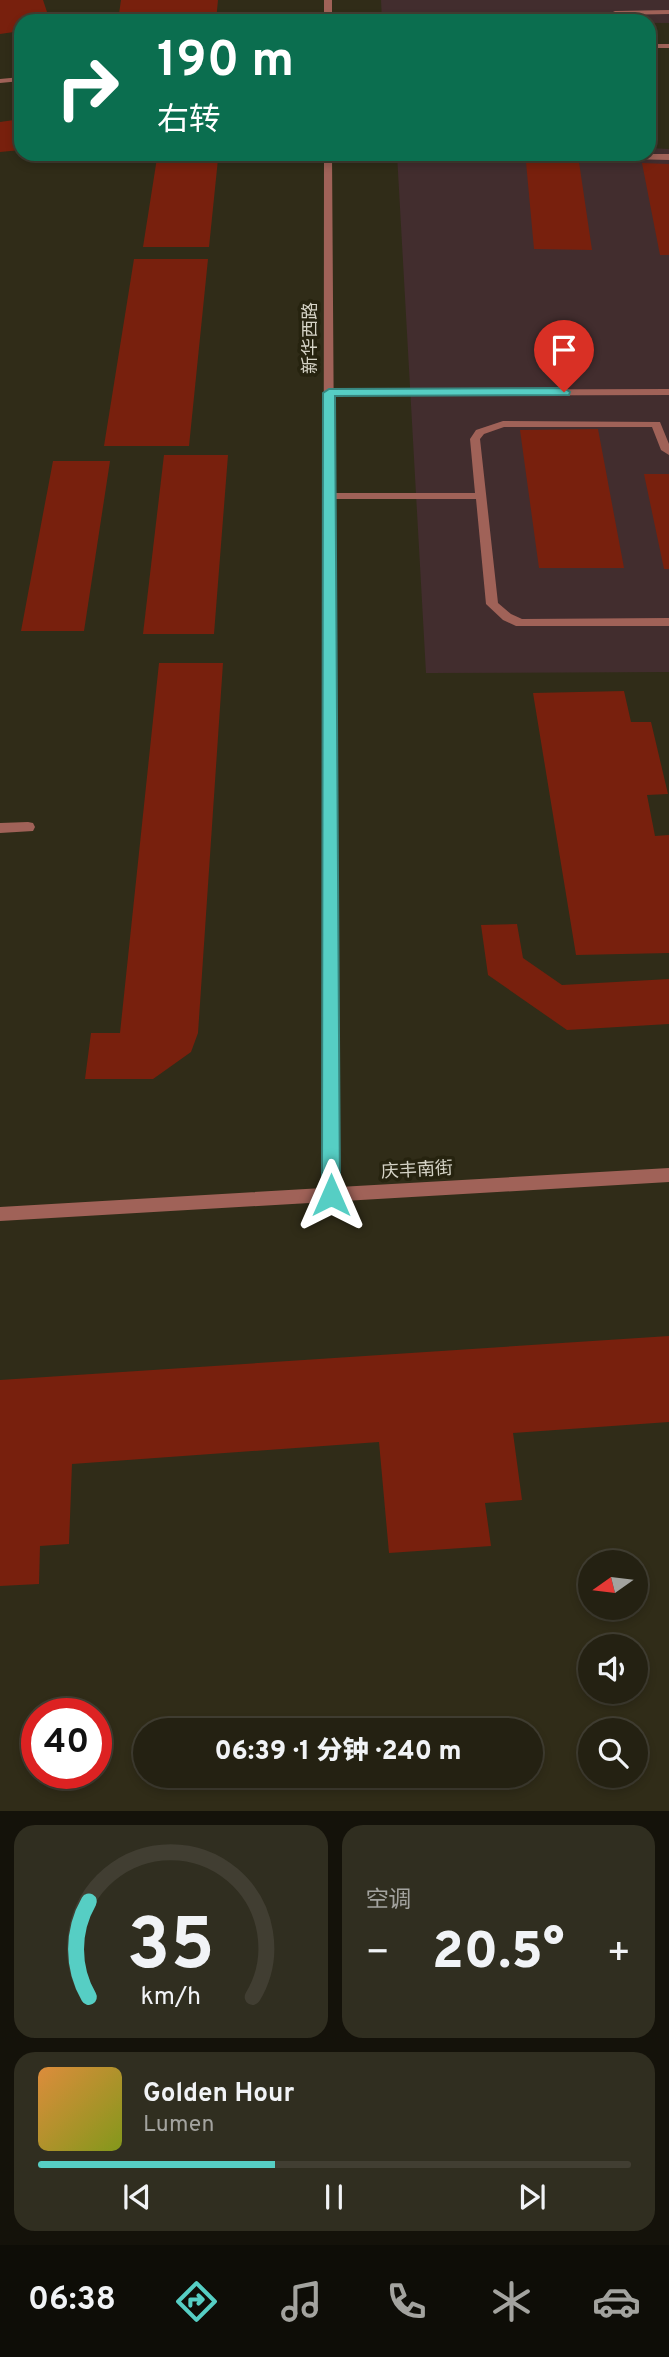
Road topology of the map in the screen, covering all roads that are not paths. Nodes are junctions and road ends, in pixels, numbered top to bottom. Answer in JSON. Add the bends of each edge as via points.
{"nodes":[{"id":1,"x":669,"y":12,"type":"edge"},
{"id":2,"x":615,"y":13,"type":"dead end"},
{"id":3,"x":328,"y":161,"type":"edge"},
{"id":4,"x":669,"y":392,"type":"edge"},
{"id":5,"x":329,"y":393,"type":"junction"},
{"id":6,"x":669,"y":452,"type":"edge"},
{"id":7,"x":329,"y":496,"type":"junction"},
{"id":8,"x":481,"y":496,"type":"junction"},
{"id":9,"x":669,"y":622,"type":"edge"},
{"id":10,"x":28,"y":827,"type":"dead end"},
{"id":11,"x":0,"y":828,"type":"edge"},
{"id":12,"x":669,"y":1175,"type":"edge"},
{"id":13,"x":331,"y":1195,"type":"junction"},
{"id":14,"x":0,"y":1214,"type":"edge"}],
"edges":[{"from":1,"to":2,"type":"street"},
{"from":3,"to":5,"type":"street","name":"新华西路"},
{"from":4,"to":5,"type":"street"},
{"from":5,"to":7,"type":"street","name":"新华西路"},
{"from":6,"to":8,"type":"street","via":[[656,424],[503,424],[480,432],[475,439]]},
{"from":7,"to":8,"type":"street"},
{"from":7,"to":13,"type":"street","name":"新华西路"},
{"from":8,"to":9,"type":"street","via":[[492,604],[506,617],[520,623]]},
{"from":10,"to":11,"type":"street"},
{"from":12,"to":13,"type":"street","name":"庆丰南街"},
{"from":13,"to":14,"type":"street","name":"庆丰南街"}]}
